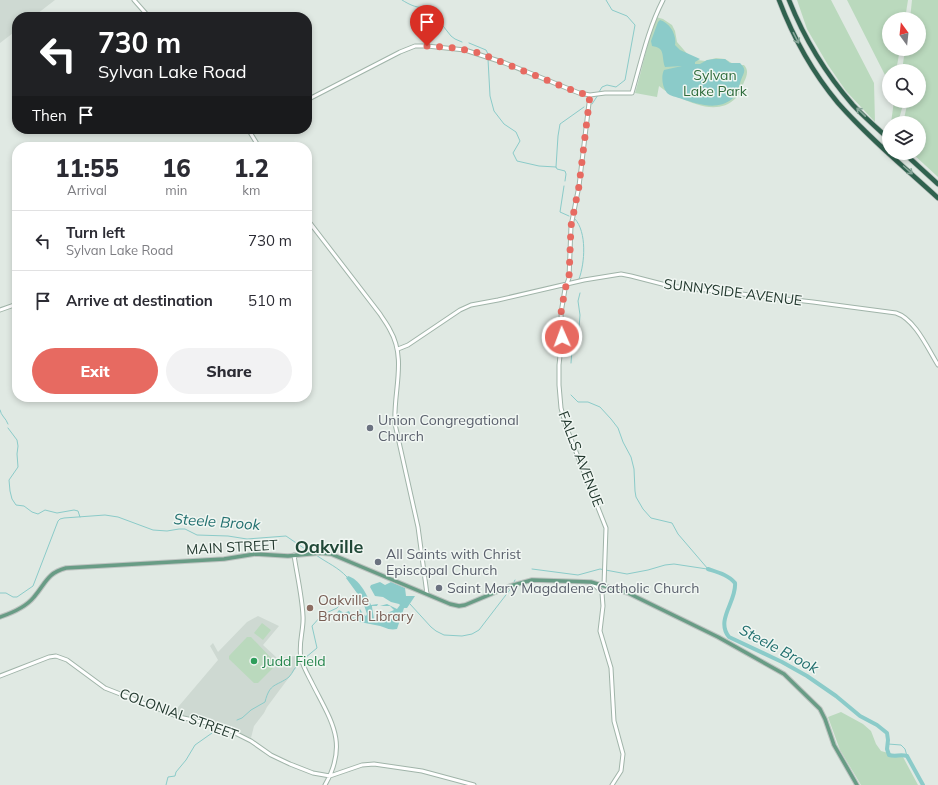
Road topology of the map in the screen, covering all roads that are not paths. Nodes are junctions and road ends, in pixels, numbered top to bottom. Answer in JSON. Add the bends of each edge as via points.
{"nodes":[{"id":1,"x":134,"y":0,"type":"edge"},
{"id":2,"x":663,"y":0,"type":"edge"},
{"id":3,"x":789,"y":0,"type":"edge"},
{"id":4,"x":779,"y":1,"type":"edge"},
{"id":5,"x":145,"y":12,"type":"edge"},
{"id":6,"x":590,"y":95,"type":"junction"},
{"id":7,"x":312,"y":97,"type":"edge"},
{"id":8,"x":882,"y":132,"type":"edge"},
{"id":9,"x":912,"y":160,"type":"edge"},
{"id":10,"x":938,"y":184,"type":"edge"},
{"id":11,"x":938,"y":198,"type":"edge"},
{"id":12,"x":312,"y":226,"type":"edge"},
{"id":13,"x":566,"y":284,"type":"junction"},
{"id":14,"x":12,"y":306,"type":"edge"},
{"id":15,"x":0,"y":310,"type":"edge"},
{"id":16,"x":398,"y":349,"type":"junction"},
{"id":17,"x":938,"y":365,"type":"edge"},
{"id":18,"x":294,"y":555,"type":"junction"},
{"id":19,"x":590,"y":582,"type":"junction"},
{"id":20,"x":604,"y":585,"type":"junction"},
{"id":21,"x":427,"y":594,"type":"junction"},
{"id":22,"x":0,"y":617,"type":"edge"},
{"id":23,"x":0,"y":676,"type":"edge"},
{"id":24,"x":334,"y":766,"type":"junction"},
{"id":25,"x":340,"y":773,"type":"junction"},
{"id":26,"x":321,"y":774,"type":"junction"},
{"id":27,"x":330,"y":776,"type":"junction"},
{"id":28,"x":326,"y":784,"type":"edge"},
{"id":29,"x":474,"y":785,"type":"edge"},
{"id":30,"x":612,"y":785,"type":"edge"},
{"id":31,"x":857,"y":785,"type":"edge"}],
"edges":[{"from":1,"to":5,"type":"main road"},
{"from":2,"to":6,"type":"main road","via":[[648,37],[632,93]]},
{"from":8,"to":3,"type":"highway","one_way":true,"via":[[854,106],[825,68]]},
{"from":4,"to":11,"type":"highway","one_way":true,"via":[[806,56],[826,88],[866,132]]},
{"from":6,"to":7,"type":"main road","via":[[579,93],[489,56],[456,48],[415,46]]},
{"from":6,"to":13,"type":"main road","name":"FALLS AVENUE","via":[[579,186],[571,226],[569,278]]},
{"from":9,"to":10,"type":"highway"},
{"from":12,"to":16,"type":"main road","via":[[390,329]]},
{"from":13,"to":16,"type":"main road","name":"SUNNYSIDE AVENUE","via":[[471,305]]},
{"from":13,"to":17,"type":"main road","name":"SUNNYSIDE AVENUE","via":[[626,274],[670,286],[896,313],[911,323]]},
{"from":13,"to":20,"type":"main road","name":"FALLS AVENUE","via":[[561,313],[561,408],[606,528]]},
{"from":14,"to":15,"type":"main road"},
{"from":16,"to":21,"type":"main road","via":[[400,364],[394,410],[395,424],[418,527]]},
{"from":18,"to":21,"type":"main road","name":"MAIN STREET","via":[[334,555]]},
{"from":18,"to":22,"type":"main road","name":"MAIN STREET","via":[[255,554],[224,559],[66,568],[44,581],[34,597],[22,607]]},
{"from":18,"to":24,"type":"main road","via":[[303,617],[299,645],[301,659],[336,733]]},
{"from":19,"to":20,"type":"main road","name":"MAIN STREET"},
{"from":19,"to":21,"type":"main road","name":"MAIN STREET","via":[[536,580],[510,586],[459,606]]},
{"from":19,"to":30,"type":"main road","via":[[602,593],[600,632],[609,660],[614,721],[623,754],[621,771]]},
{"from":20,"to":31,"type":"main road","name":"MAIN STREET","via":[[628,593],[718,637],[784,674],[820,709],[834,745]]},
{"from":23,"to":26,"type":"main road","name":"COLONIAL STREET","via":[[49,656],[56,656],[67,660],[105,688],[179,717],[233,732],[271,755]]},
{"from":24,"to":25,"type":"main road"},
{"from":24,"to":27,"type":"main road"},
{"from":25,"to":27,"type":"main road","name":"COLONIAL STREET"},
{"from":25,"to":29,"type":"main road","name":"COLONIAL STREET","via":[[362,765],[374,764],[422,771]]},
{"from":26,"to":27,"type":"main road","name":"COLONIAL STREET"},
{"from":26,"to":28,"type":"main road"},
{"from":27,"to":28,"type":"main road"}]}
